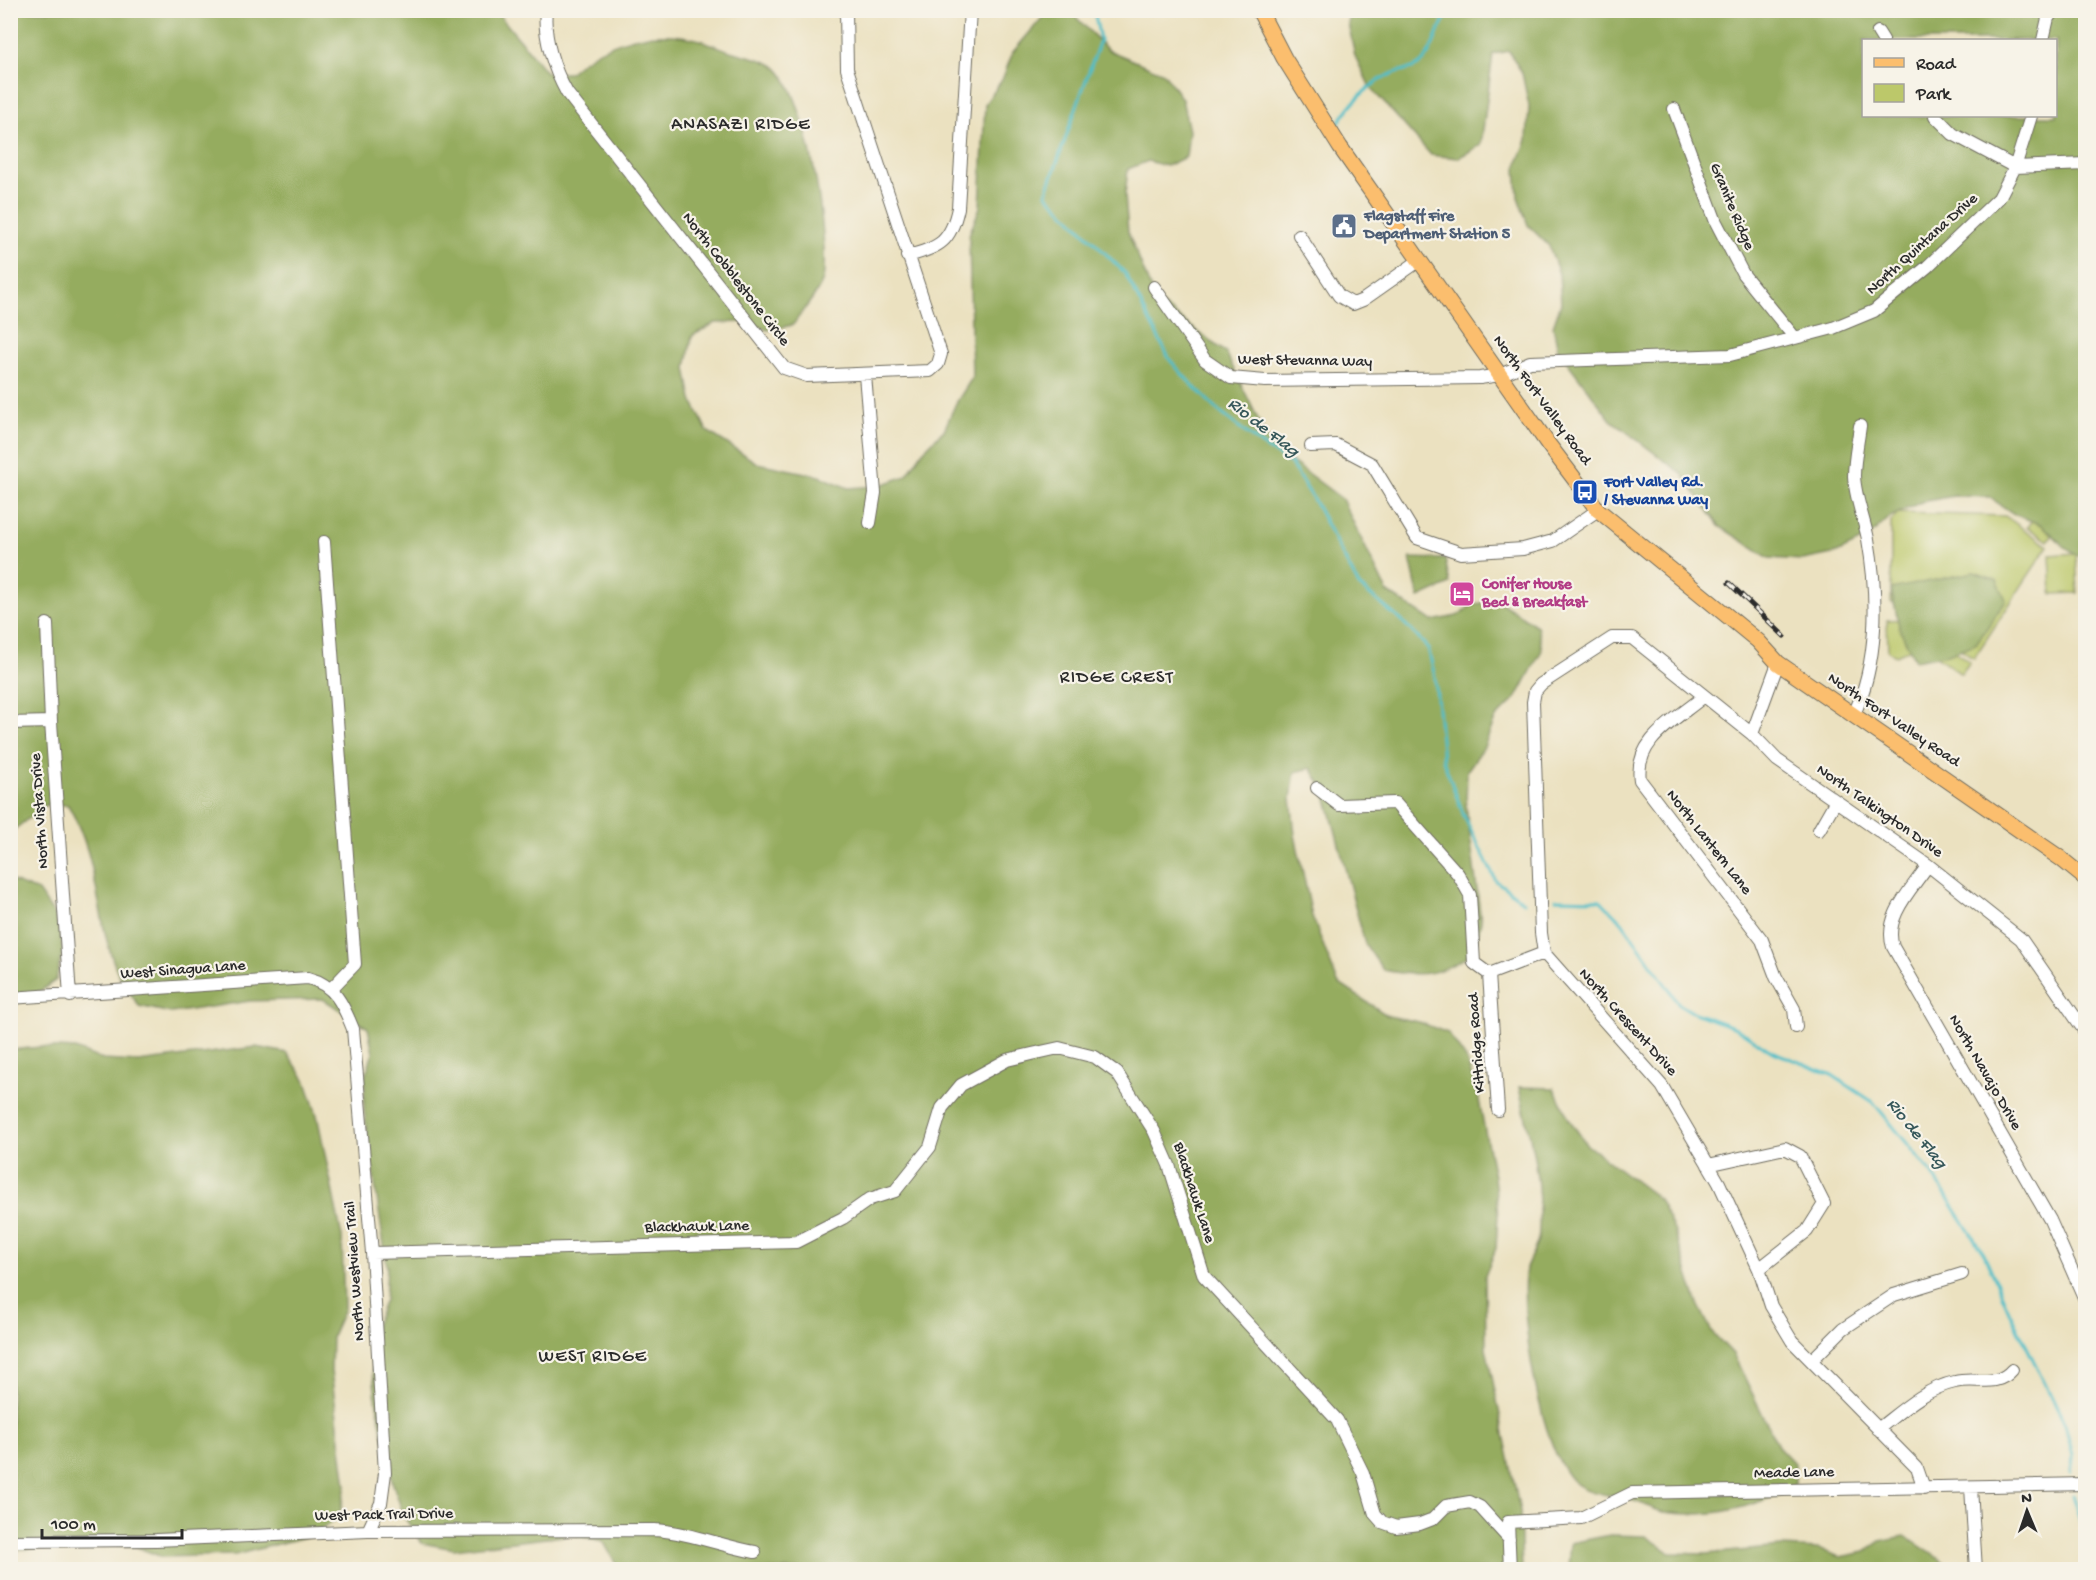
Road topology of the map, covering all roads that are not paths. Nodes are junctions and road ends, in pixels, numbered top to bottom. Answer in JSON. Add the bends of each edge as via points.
{"nodes":[{"id":1,"x":546,"y":10,"type":"edge"},
{"id":2,"x":846,"y":10,"type":"edge"},
{"id":3,"x":970,"y":10,"type":"edge"},
{"id":4,"x":1258,"y":10,"type":"edge"},
{"id":5,"x":2054,"y":10,"type":"edge"},
{"id":6,"x":2043,"y":39,"type":"edge"},
{"id":7,"x":1674,"y":109,"type":"dead end"},
{"id":8,"x":1936,"y":117,"type":"edge"},
{"id":9,"x":2031,"y":117,"type":"edge"},
{"id":10,"x":2085,"y":164,"type":"edge"},
{"id":11,"x":2015,"y":167,"type":"junction"},
{"id":12,"x":1299,"y":235,"type":"dead end"},
{"id":13,"x":907,"y":256,"type":"junction"},
{"id":14,"x":1420,"y":260,"type":"junction"},
{"id":15,"x":1154,"y":287,"type":"dead end"},
{"id":16,"x":1795,"y":338,"type":"junction"},
{"id":17,"x":865,"y":375,"type":"junction"},
{"id":18,"x":1500,"y":375,"type":"junction"},
{"id":19,"x":1860,"y":426,"type":"dead end"},
{"id":20,"x":1311,"y":446,"type":"dead end"},
{"id":21,"x":1598,"y":510,"type":"junction"},
{"id":22,"x":870,"y":523,"type":"dead end"},
{"id":23,"x":324,"y":542,"type":"dead end"},
{"id":24,"x":47,"y":624,"type":"dead end"},
{"id":25,"x":1778,"y":663,"type":"junction"},
{"id":26,"x":1703,"y":697,"type":"junction"},
{"id":27,"x":1853,"y":716,"type":"junction"},
{"id":28,"x":51,"y":722,"type":"junction"},
{"id":29,"x":10,"y":723,"type":"edge"},
{"id":30,"x":1752,"y":734,"type":"junction"},
{"id":31,"x":1317,"y":788,"type":"dead end"},
{"id":32,"x":1835,"y":802,"type":"junction"},
{"id":33,"x":1819,"y":830,"type":"dead end"},
{"id":34,"x":1928,"y":865,"type":"junction"},
{"id":35,"x":2085,"y":879,"type":"edge"},
{"id":36,"x":1544,"y":952,"type":"junction"},
{"id":37,"x":1489,"y":974,"type":"junction"},
{"id":38,"x":331,"y":989,"type":"junction"},
{"id":39,"x":70,"y":996,"type":"junction"},
{"id":40,"x":10,"y":998,"type":"edge"},
{"id":41,"x":1796,"y":1027,"type":"dead end"},
{"id":42,"x":2085,"y":1030,"type":"edge"},
{"id":43,"x":1498,"y":1110,"type":"dead end"},
{"id":44,"x":1708,"y":1165,"type":"junction"},
{"id":45,"x":372,"y":1253,"type":"junction"},
{"id":46,"x":1759,"y":1269,"type":"junction"},
{"id":47,"x":1962,"y":1274,"type":"dead end"},
{"id":48,"x":2085,"y":1302,"type":"edge"},
{"id":49,"x":1812,"y":1360,"type":"junction"},
{"id":50,"x":2012,"y":1370,"type":"dead end"},
{"id":51,"x":1878,"y":1429,"type":"junction"},
{"id":52,"x":2085,"y":1484,"type":"edge"},
{"id":53,"x":1971,"y":1487,"type":"junction"},
{"id":54,"x":1924,"y":1488,"type":"junction"},
{"id":55,"x":368,"y":1531,"type":"junction"},
{"id":56,"x":1509,"y":1539,"type":"junction"},
{"id":57,"x":10,"y":1541,"type":"edge"},
{"id":58,"x":755,"y":1552,"type":"dead end"},
{"id":59,"x":1510,"y":1569,"type":"edge"},
{"id":60,"x":1976,"y":1569,"type":"edge"}],
"edges":[{"from":1,"to":17,"type":"street","name":"North Cobblestone Circle","via":[[545,26],[567,93],[777,360],[784,368],[807,376]]},
{"from":2,"to":13,"type":"street","name":"North Cobblestone Circle","via":[[847,69]]},
{"from":3,"to":13,"type":"street","via":[[954,226],[945,241]]},
{"from":4,"to":14,"type":"main road","name":"North Fort Valley Road","via":[[1340,147]]},
{"from":5,"to":6,"type":"street"},
{"from":7,"to":16,"type":"street","name":"Granite Ridge","via":[[1716,222],[1743,274]]},
{"from":8,"to":11,"type":"street","via":[[1953,134]]},
{"from":9,"to":11,"type":"street","name":"North Quintana Drive"},
{"from":10,"to":11,"type":"street"},
{"from":11,"to":16,"type":"street","name":"North Quintana Drive","via":[[1999,198],[1874,311]]},
{"from":12,"to":14,"type":"street","via":[[1339,296],[1353,304]]},
{"from":13,"to":17,"type":"street","name":"North Cobblestone Circle","via":[[941,354],[938,364],[930,371]]},
{"from":14,"to":18,"type":"main road","name":"North Fort Valley Road"},
{"from":15,"to":18,"type":"street","name":"West Stevanna Way","via":[[1205,360],[1230,378],[1289,381]]},
{"from":16,"to":18,"type":"street","name":"North Quintana Drive","via":[[1730,355],[1530,362]]},
{"from":17,"to":22,"type":"street","via":[[875,493]]},
{"from":18,"to":21,"type":"main road","name":"North Fort Valley Road"},
{"from":19,"to":27,"type":"street","via":[[1854,476],[1875,592],[1872,651]]},
{"from":20,"to":21,"type":"street","via":[[1336,445],[1372,464],[1417,538],[1461,553],[1523,549],[1552,541]]},
{"from":21,"to":25,"type":"main road","name":"North Fort Valley Road","via":[[1758,641]]},
{"from":23,"to":38,"type":"street","via":[[355,963]]},
{"from":24,"to":28,"type":"street","name":"North Vista Drive"},
{"from":25,"to":27,"type":"main road","name":"North Fort Valley Road"},
{"from":25,"to":30,"type":"street"},
{"from":26,"to":30,"type":"street","name":"North Talkington Drive"},
{"from":26,"to":36,"type":"street","name":"North Talkington Drive","via":[[1632,638],[1612,638],[1535,691],[1540,933]]},
{"from":26,"to":41,"type":"street","name":"North Lantern Lane","via":[[1646,744],[1638,765],[1640,780],[1762,940],[1794,1009]]},
{"from":27,"to":35,"type":"main road","name":"North Fort Valley Road"},
{"from":28,"to":29,"type":"street"},
{"from":28,"to":39,"type":"street","name":"North Vista Drive"},
{"from":30,"to":32,"type":"street","name":"North Talkington Drive","via":[[1777,760]]},
{"from":31,"to":37,"type":"street","via":[[1340,805],[1395,803],[1408,817],[1458,874],[1470,895],[1474,963]]},
{"from":32,"to":33,"type":"street"},
{"from":32,"to":34,"type":"street","name":"North Talkington Drive"},
{"from":34,"to":42,"type":"street","name":"North Talkington Drive","via":[[2021,939]]},
{"from":34,"to":48,"type":"street","name":"North Navajo Drive","via":[[1894,915],[1890,937],[1893,947],[2050,1220]]},
{"from":36,"to":37,"type":"street"},
{"from":36,"to":44,"type":"street","name":"North Crescent Drive","via":[[1662,1086]]},
{"from":37,"to":43,"type":"street","name":"Kittridge Road"},
{"from":38,"to":39,"type":"street","name":"West Sinagua Lane","via":[[326,983],[308,978]]},
{"from":38,"to":45,"type":"street","name":"North Westview Trail","via":[[353,1029]]},
{"from":39,"to":40,"type":"street","name":"West Sinagua Lane"},
{"from":44,"to":46,"type":"street","name":"North Crescent Drive"},
{"from":44,"to":46,"type":"street","via":[[1785,1148],[1800,1156],[1809,1173],[1824,1204],[1807,1231]]},
{"from":45,"to":55,"type":"street","name":"North Westview Trail","via":[[386,1473],[381,1503]]},
{"from":45,"to":56,"type":"street","name":"Blackhawk Lane","via":[[796,1242],[870,1199],[895,1191],[930,1147],[942,1108],[961,1085],[1007,1060],[1059,1048],[1095,1057],[1117,1073],[1154,1131],[1204,1276],[1337,1420],[1363,1473],[1375,1514],[1382,1522],[1396,1527],[1420,1524],[1433,1519],[1446,1506],[1470,1502],[1480,1507]]},
{"from":46,"to":49,"type":"street","name":"North Crescent Drive","via":[[1771,1306],[1792,1341]]},
{"from":47,"to":49,"type":"street","via":[[1894,1294],[1843,1329]]},
{"from":49,"to":51,"type":"street","name":"North Crescent Drive"},
{"from":50,"to":51,"type":"street","via":[[2006,1377],[1980,1383],[1955,1381],[1932,1391]]},
{"from":51,"to":54,"type":"street","name":"North Crescent Drive","via":[[1917,1468]]},
{"from":52,"to":53,"type":"street","name":"Meade Lane"},
{"from":53,"to":54,"type":"street","name":"Meade Lane"},
{"from":53,"to":60,"type":"street"},
{"from":54,"to":56,"type":"street","name":"Meade Lane","via":[[1632,1492],[1581,1518],[1508,1522]]},
{"from":55,"to":57,"type":"street","name":"West Pack Trail Drive","via":[[156,1540]]},
{"from":55,"to":58,"type":"street","name":"West Pack Trail Drive","via":[[662,1531]]},
{"from":56,"to":59,"type":"street"}]}
